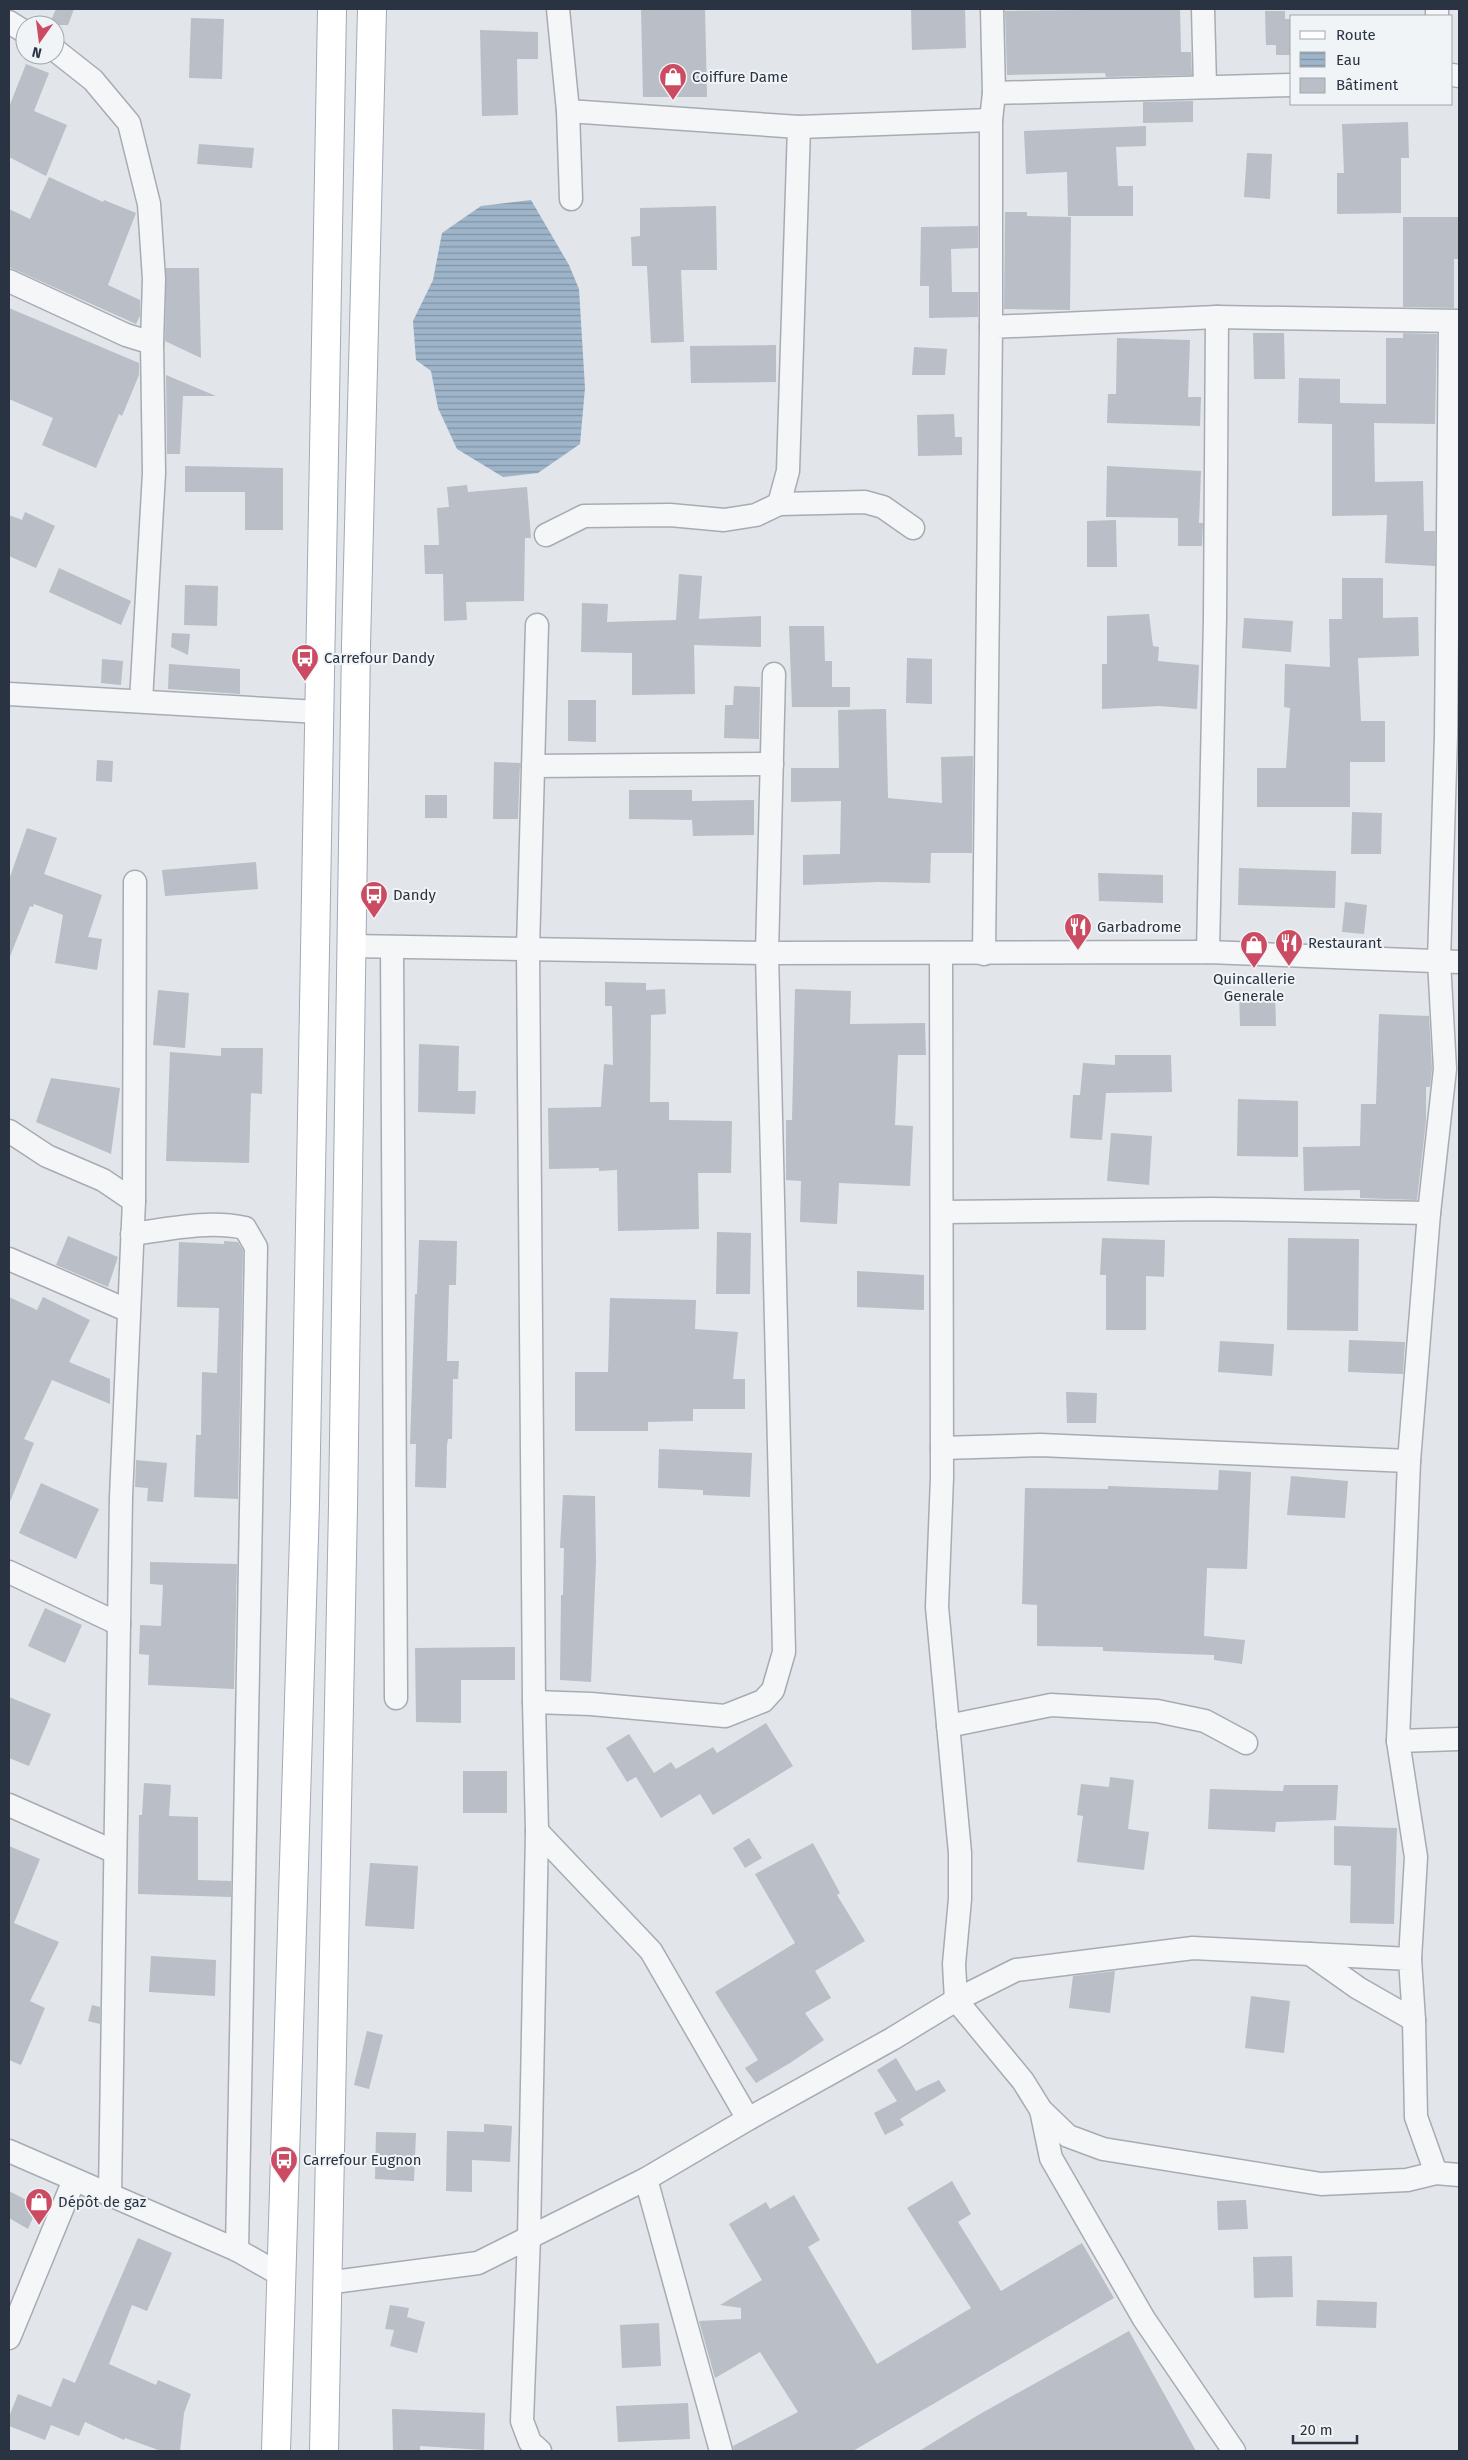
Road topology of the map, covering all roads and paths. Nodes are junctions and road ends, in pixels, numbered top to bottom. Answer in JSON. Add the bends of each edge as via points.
{"nodes":[{"id":1,"x":332,"y":9,"type":"edge"},
{"id":2,"x":372,"y":9,"type":"edge"},
{"id":3,"x":558,"y":9,"type":"edge"},
{"id":4,"x":992,"y":9,"type":"edge"},
{"id":5,"x":1203,"y":9,"type":"edge"},
{"id":6,"x":65,"y":58,"type":"edge"},
{"id":7,"x":1290,"y":85,"type":"edge"},
{"id":8,"x":1205,"y":86,"type":"junction"},
{"id":9,"x":994,"y":93,"type":"junction"},
{"id":10,"x":568,"y":110,"type":"junction"},
{"id":11,"x":991,"y":120,"type":"junction"},
{"id":12,"x":799,"y":127,"type":"junction"},
{"id":13,"x":571,"y":199,"type":"dead end"},
{"id":14,"x":9,"y":281,"type":"edge"},
{"id":15,"x":1216,"y":317,"type":"junction"},
{"id":16,"x":1454,"y":322,"type":"edge"},
{"id":17,"x":991,"y":327,"type":"junction"},
{"id":18,"x":152,"y":343,"type":"junction"},
{"id":19,"x":779,"y":504,"type":"junction"},
{"id":20,"x":913,"y":528,"type":"dead end"},
{"id":21,"x":546,"y":535,"type":"dead end"},
{"id":22,"x":537,"y":625,"type":"dead end"},
{"id":23,"x":774,"y":674,"type":"dead end"},
{"id":24,"x":9,"y":694,"type":"edge"},
{"id":25,"x":141,"y":701,"type":"junction"},
{"id":26,"x":318,"y":712,"type":"junction"},
{"id":27,"x":772,"y":764,"type":"junction"},
{"id":28,"x":533,"y":766,"type":"junction"},
{"id":29,"x":135,"y":882,"type":"dead end"},
{"id":30,"x":351,"y":946,"type":"junction"},
{"id":31,"x":392,"y":947,"type":"junction"},
{"id":32,"x":528,"y":949,"type":"junction"},
{"id":33,"x":767,"y":952,"type":"junction"},
{"id":34,"x":1208,"y":952,"type":"junction"},
{"id":35,"x":941,"y":953,"type":"junction"},
{"id":36,"x":984,"y":954,"type":"junction"},
{"id":37,"x":1449,"y":961,"type":"edge"},
{"id":38,"x":9,"y":1131,"type":"edge"},
{"id":39,"x":134,"y":1201,"type":"junction"},
{"id":40,"x":942,"y":1212,"type":"junction"},
{"id":41,"x":1429,"y":1213,"type":"junction"},
{"id":42,"x":132,"y":1234,"type":"junction"},
{"id":43,"x":9,"y":1259,"type":"edge"},
{"id":44,"x":129,"y":1311,"type":"junction"},
{"id":45,"x":942,"y":1448,"type":"junction"},
{"id":46,"x":1409,"y":1460,"type":"junction"},
{"id":47,"x":9,"y":1572,"type":"edge"},
{"id":48,"x":119,"y":1624,"type":"junction"},
{"id":49,"x":396,"y":1698,"type":"dead end"},
{"id":50,"x":534,"y":1702,"type":"junction"},
{"id":51,"x":948,"y":1726,"type":"junction"},
{"id":52,"x":1459,"y":1739,"type":"edge"},
{"id":53,"x":1398,"y":1741,"type":"junction"},
{"id":54,"x":1246,"y":1743,"type":"dead end"},
{"id":55,"x":9,"y":1805,"type":"edge"},
{"id":56,"x":537,"y":1831,"type":"junction"},
{"id":57,"x":115,"y":1852,"type":"junction"},
{"id":58,"x":1310,"y":1954,"type":"junction"},
{"id":59,"x":1410,"y":1959,"type":"junction"},
{"id":60,"x":956,"y":2000,"type":"junction"},
{"id":61,"x":1414,"y":2020,"type":"junction"},
{"id":62,"x":1041,"y":2110,"type":"junction"},
{"id":63,"x":748,"y":2119,"type":"junction"},
{"id":64,"x":9,"y":2150,"type":"edge"},
{"id":65,"x":1436,"y":2173,"type":"junction"},
{"id":66,"x":1459,"y":2175,"type":"edge"},
{"id":67,"x":646,"y":2179,"type":"junction"},
{"id":68,"x":74,"y":2180,"type":"junction"},
{"id":69,"x":110,"y":2196,"type":"junction"},
{"id":70,"x":529,"y":2237,"type":"junction"},
{"id":71,"x":237,"y":2250,"type":"junction"},
{"id":72,"x":281,"y":2275,"type":"junction"},
{"id":73,"x":326,"y":2283,"type":"junction"},
{"id":74,"x":9,"y":2338,"type":"edge"},
{"id":75,"x":276,"y":2451,"type":"edge"},
{"id":76,"x":324,"y":2451,"type":"edge"},
{"id":77,"x":540,"y":2451,"type":"edge"},
{"id":78,"x":721,"y":2451,"type":"edge"},
{"id":79,"x":1234,"y":2451,"type":"edge"}],
"edges":[{"from":1,"to":26,"type":"main road"},
{"from":2,"to":30,"type":"main road"},
{"from":3,"to":10,"type":"street"},
{"from":4,"to":9,"type":"street"},
{"from":5,"to":8,"type":"street"},
{"from":6,"to":18,"type":"street","via":[[94,80],[129,123],[149,204],[154,279]]},
{"from":7,"to":8,"type":"street"},
{"from":8,"to":9,"type":"street"},
{"from":9,"to":11,"type":"street"},
{"from":10,"to":12,"type":"street"},
{"from":10,"to":13,"type":"street"},
{"from":11,"to":12,"type":"street"},
{"from":11,"to":17,"type":"street"},
{"from":12,"to":19,"type":"street","via":[[788,471]]},
{"from":14,"to":18,"type":"street","via":[[126,335]]},
{"from":15,"to":16,"type":"street"},
{"from":15,"to":17,"type":"street"},
{"from":15,"to":34,"type":"street","via":[[1215,628]]},
{"from":16,"to":37,"type":"street","via":[[1446,736]]},
{"from":17,"to":36,"type":"street"},
{"from":18,"to":25,"type":"street","via":[[154,473]]},
{"from":19,"to":20,"type":"street","via":[[865,502],[883,506]]},
{"from":19,"to":21,"type":"street","via":[[756,515],[724,520],[670,514],[584,516]]},
{"from":22,"to":28,"type":"street"},
{"from":23,"to":27,"type":"street"},
{"from":24,"to":25,"type":"street"},
{"from":25,"to":26,"type":"street"},
{"from":26,"to":72,"type":"main road","via":[[305,1504]]},
{"from":27,"to":28,"type":"street"},
{"from":27,"to":33,"type":"street"},
{"from":28,"to":32,"type":"street"},
{"from":29,"to":39,"type":"street"},
{"from":30,"to":31,"type":"street"},
{"from":30,"to":73,"type":"main road","via":[[344,1506]]},
{"from":31,"to":32,"type":"street"},
{"from":31,"to":49,"type":"street"},
{"from":32,"to":33,"type":"street"},
{"from":32,"to":50,"type":"street"},
{"from":33,"to":35,"type":"street"},
{"from":33,"to":50,"type":"street","via":[[784,1652],[773,1690],[763,1701],[725,1716]]},
{"from":34,"to":36,"type":"street"},
{"from":34,"to":37,"type":"street"},
{"from":35,"to":36,"type":"street"},
{"from":35,"to":40,"type":"street"},
{"from":37,"to":41,"type":"street","via":[[1445,1069]]},
{"from":38,"to":39,"type":"street","via":[[47,1156],[103,1180]]},
{"from":39,"to":42,"type":"street"},
{"from":40,"to":41,"type":"street","via":[[1212,1209]]},
{"from":40,"to":45,"type":"street"},
{"from":41,"to":46,"type":"street"},
{"from":42,"to":44,"type":"street"},
{"from":42,"to":71,"type":"street","via":[[228,1224],[245,1228],[256,1247]]},
{"from":43,"to":44,"type":"street"},
{"from":44,"to":48,"type":"street"},
{"from":45,"to":46,"type":"street","via":[[1040,1445]]},
{"from":45,"to":51,"type":"street","via":[[937,1607]]},
{"from":46,"to":53,"type":"street"},
{"from":47,"to":48,"type":"street"},
{"from":48,"to":57,"type":"street"},
{"from":50,"to":56,"type":"street"},
{"from":51,"to":54,"type":"street","via":[[1051,1705],[1157,1711],[1205,1721]]},
{"from":51,"to":60,"type":"street","via":[[960,1853],[954,1964]]},
{"from":52,"to":53,"type":"street"},
{"from":53,"to":59,"type":"street","via":[[1416,1857]]},
{"from":55,"to":57,"type":"street"},
{"from":56,"to":63,"type":"street","via":[[651,1951]]},
{"from":56,"to":70,"type":"street"},
{"from":57,"to":69,"type":"street"},
{"from":58,"to":59,"type":"street"},
{"from":58,"to":60,"type":"street","via":[[1192,1948],[1016,1970]]},
{"from":58,"to":61,"type":"street","via":[[1358,1988]]},
{"from":59,"to":61,"type":"street"},
{"from":60,"to":62,"type":"street","via":[[1023,2081]]},
{"from":60,"to":63,"type":"street"},
{"from":61,"to":65,"type":"street","via":[[1416,2117]]},
{"from":62,"to":65,"type":"street","via":[[1068,2136],[1113,2151],[1321,2184],[1407,2180]]},
{"from":62,"to":79,"type":"street","via":[[1051,2158],[1144,2319]]},
{"from":63,"to":67,"type":"street"},
{"from":64,"to":68,"type":"street"},
{"from":65,"to":66,"type":"street"},
{"from":67,"to":70,"type":"street"},
{"from":67,"to":78,"type":"street"},
{"from":68,"to":69,"type":"street"},
{"from":68,"to":74,"type":"street"},
{"from":69,"to":71,"type":"street"},
{"from":70,"to":73,"type":"street","via":[[478,2263]]},
{"from":70,"to":77,"type":"street","via":[[522,2422],[530,2442]]},
{"from":71,"to":72,"type":"street"},
{"from":72,"to":75,"type":"main road"},
{"from":73,"to":76,"type":"main road"}]}
